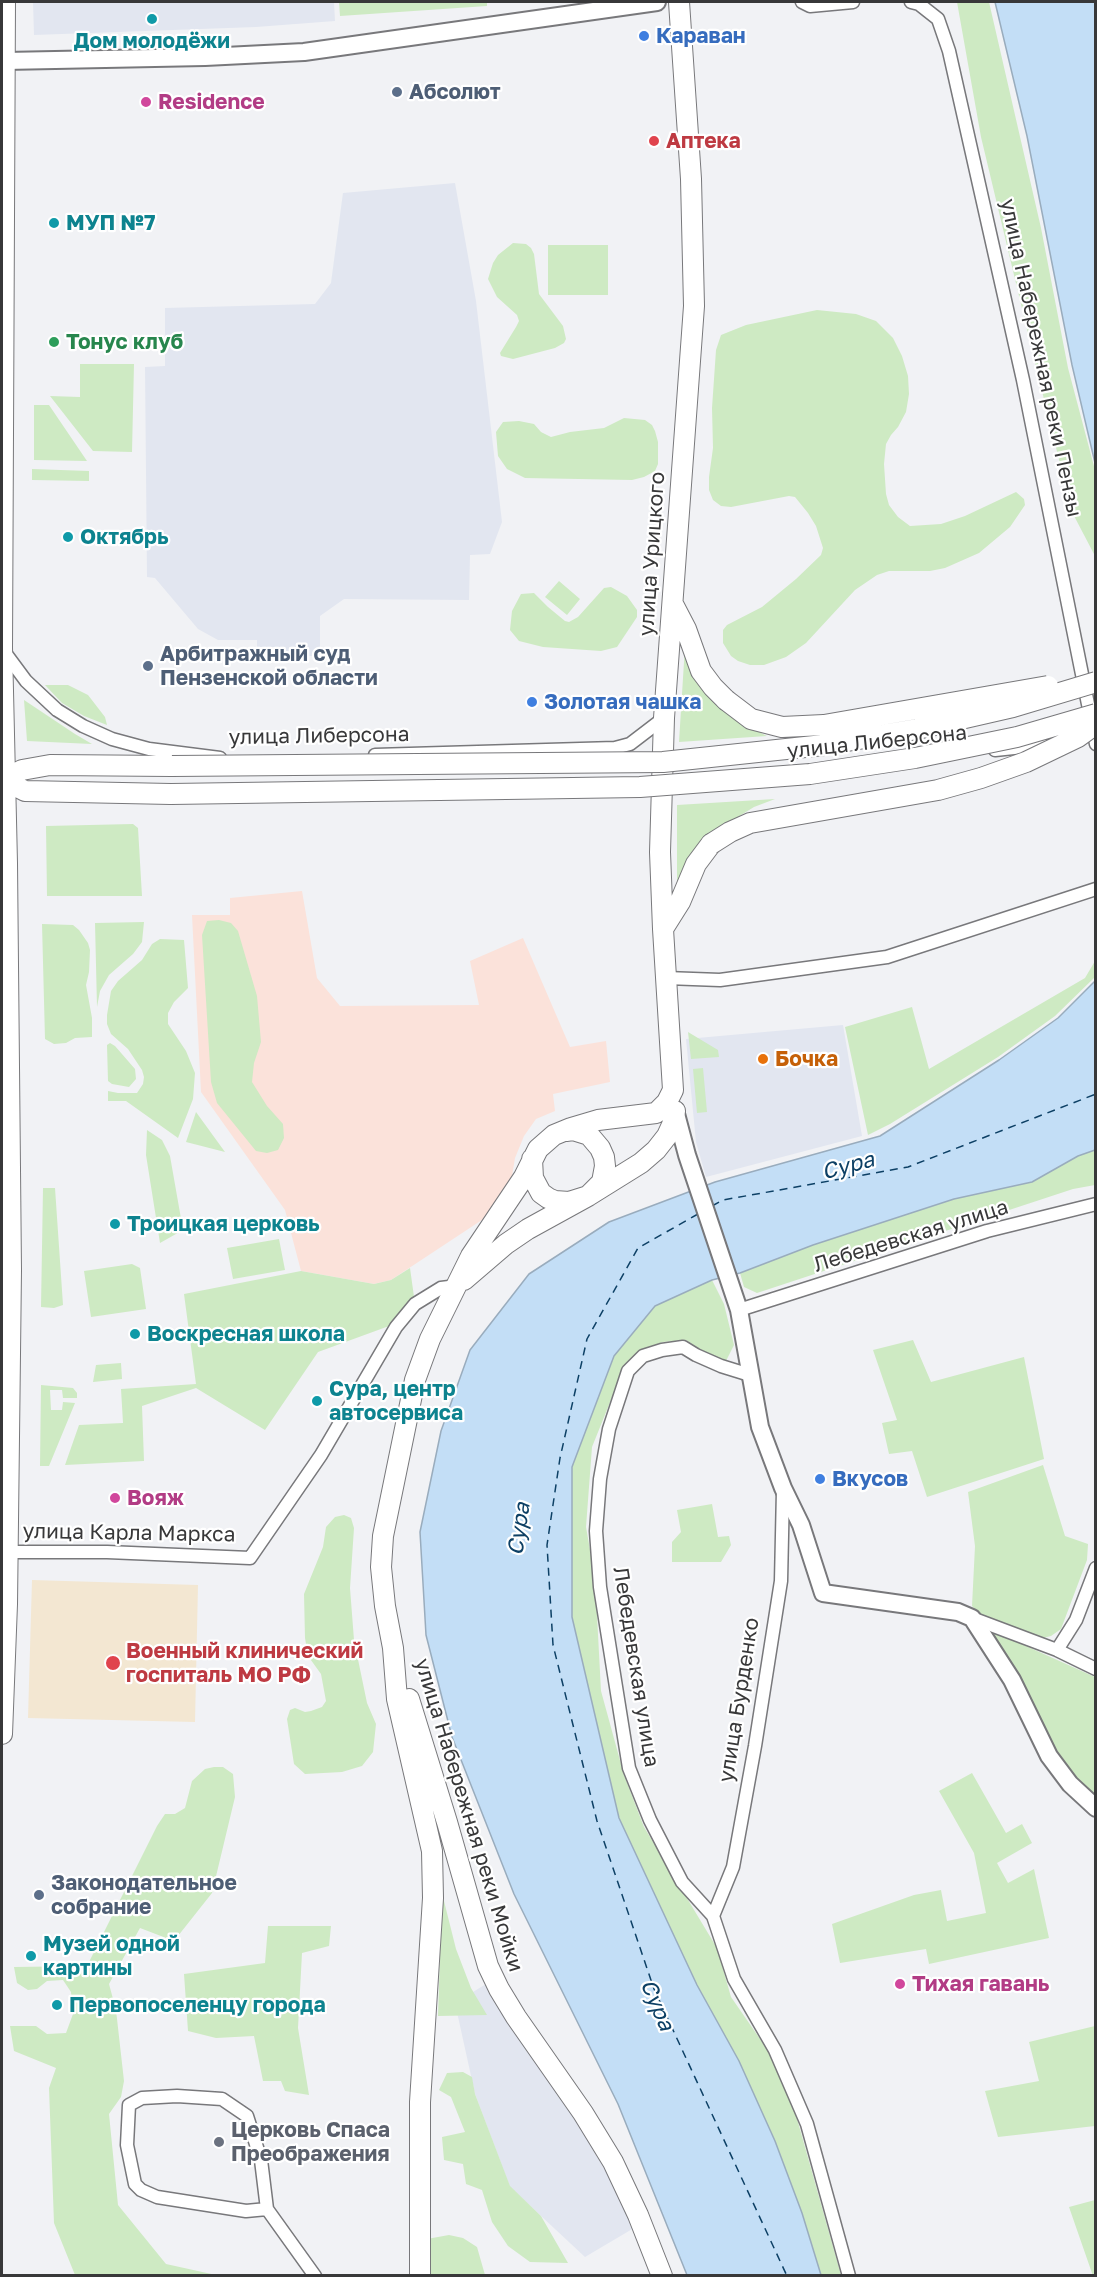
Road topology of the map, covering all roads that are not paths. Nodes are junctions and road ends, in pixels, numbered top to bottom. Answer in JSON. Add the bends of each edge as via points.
{"nodes":[{"id":1,"x":5,"y":2,"type":"edge"},
{"id":2,"x":657,"y":2,"type":"edge"},
{"id":3,"x":679,"y":2,"type":"edge"},
{"id":4,"x":802,"y":2,"type":"edge"},
{"id":5,"x":853,"y":2,"type":"edge"},
{"id":6,"x":911,"y":2,"type":"edge"},
{"id":7,"x":3,"y":61,"type":"edge"},
{"id":8,"x":673,"y":603,"type":"junction"},
{"id":9,"x":2,"y":648,"type":"edge"},
{"id":10,"x":1095,"y":681,"type":"edge"},
{"id":11,"x":1095,"y":714,"type":"edge"},
{"id":12,"x":664,"y":718,"type":"junction"},
{"id":13,"x":1095,"y":724,"type":"edge"},
{"id":14,"x":1095,"y":742,"type":"edge"},
{"id":15,"x":3,"y":780,"type":"edge"},
{"id":16,"x":662,"y":782,"type":"junction"},
{"id":17,"x":1095,"y":889,"type":"edge"},
{"id":18,"x":663,"y":929,"type":"junction"},
{"id":19,"x":666,"y":978,"type":"junction"},
{"id":20,"x":673,"y":1090,"type":"junction"},
{"id":21,"x":675,"y":1111,"type":"junction"},
{"id":22,"x":562,"y":1132,"type":"junction"},
{"id":23,"x":687,"y":1155,"type":"joint"},
{"id":24,"x":532,"y":1159,"type":"junction"},
{"id":25,"x":588,"y":1196,"type":"junction"},
{"id":26,"x":1095,"y":1204,"type":"edge"},
{"id":27,"x":457,"y":1286,"type":"junction"},
{"id":28,"x":739,"y":1310,"type":"junction"},
{"id":29,"x":750,"y":1375,"type":"junction"},
{"id":30,"x":783,"y":1488,"type":"junction"},
{"id":31,"x":8,"y":1552,"type":"junction"},
{"id":32,"x":1095,"y":1568,"type":"edge"},
{"id":33,"x":4,"y":1604,"type":"edge"},
{"id":34,"x":972,"y":1618,"type":"junction"},
{"id":35,"x":393,"y":1648,"type":"junction"},
{"id":36,"x":1057,"y":1650,"type":"junction"},
{"id":37,"x":1095,"y":1669,"type":"edge"},
{"id":38,"x":2,"y":1734,"type":"edge"},
{"id":39,"x":1095,"y":1808,"type":"edge"},
{"id":40,"x":713,"y":1916,"type":"junction"},
{"id":41,"x":267,"y":2209,"type":"junction"},
{"id":42,"x":315,"y":2276,"type":"edge"},
{"id":43,"x":420,"y":2276,"type":"edge"},
{"id":44,"x":662,"y":2276,"type":"edge"},
{"id":45,"x":849,"y":2276,"type":"edge"}],
"edges":[{"from":1,"to":7,"type":"main road"},
{"from":2,"to":7,"type":"street","via":[[304,52]]},
{"from":3,"to":8,"type":"main road","name":"улица Урицкого","via":[[691,179],[694,306]]},
{"from":4,"to":5,"type":"street","via":[[810,6]]},
{"from":6,"to":14,"type":"street","name":"улица Набережная реки Пензы","via":[[938,19],[949,51],[1023,380]]},
{"from":7,"to":9,"type":"main road"},
{"from":8,"to":10,"type":"main road","bridge":true,"via":[[701,671],[713,687],[751,719],[782,727],[824,725]]},
{"from":8,"to":12,"type":"main road","name":"улица Урицкого"},
{"from":9,"to":12,"type":"street","name":"улица Либерсона","via":[[26,681],[57,710],[83,726],[149,749],[220,758],[615,748],[630,744]]},
{"from":9,"to":15,"type":"main road"},
{"from":10,"to":15,"type":"main road","bridge":true,"via":[[1013,707],[917,729],[824,745],[663,762],[50,765],[22,770]]},
{"from":11,"to":15,"type":"main road","bridge":true,"via":[[1017,737],[915,758],[810,774],[640,787],[171,794],[25,791]]},
{"from":12,"to":16,"type":"main road","name":"улица Урицкого"},
{"from":13,"to":18,"type":"main road","bridge":true,"via":[[1078,737],[1026,762],[981,778],[938,790],[750,823],[730,832],[711,844],[696,864]]},
{"from":14,"to":16,"type":"street","name":"улица Либерсона"},
{"from":15,"to":31,"type":"main road","via":[[11,1270]]},
{"from":16,"to":18,"type":"main road","name":"улица Урицкого"},
{"from":17,"to":19,"type":"street","via":[[887,957],[720,980]]},
{"from":18,"to":19,"type":"main road","name":"улица Урицкого"},
{"from":19,"to":20,"type":"main road","name":"улица Урицкого"},
{"from":20,"to":21,"type":"street","name":"улица Урицкого"},
{"from":20,"to":22,"type":"main road","via":[[656,1113],[598,1120]]},
{"from":21,"to":23,"type":"street","name":"улица Урицкого"},
{"from":21,"to":25,"type":"main road","via":[[672,1125],[657,1150]]},
{"from":22,"to":24,"type":"main road","via":[[545,1141]]},
{"from":22,"to":25,"type":"main road","via":[[589,1135],[600,1148],[605,1166],[602,1182]]},
{"from":23,"to":28,"type":"street","name":"улица Бурденко"},
{"from":24,"to":25,"type":"main road","via":[[533,1178],[548,1198],[569,1202]]},
{"from":24,"to":27,"type":"main road","via":[[471,1256]]},
{"from":25,"to":27,"type":"main road","via":[[513,1239]]},
{"from":26,"to":28,"type":"street","name":"Лебедевская улица","via":[[987,1230]]},
{"from":27,"to":31,"type":"street","name":"улица Карла Маркса","via":[[441,1288],[415,1304],[396,1327],[321,1455],[250,1558]]},
{"from":27,"to":35,"type":"main road","via":[[438,1321],[415,1380],[383,1536],[381,1567]]},
{"from":28,"to":29,"type":"street","name":"улица Бурденко"},
{"from":29,"to":30,"type":"street","name":"улица Бурденко","via":[[760,1427]]},
{"from":29,"to":40,"type":"street","name":"Лебедевская улица","via":[[683,1347],[643,1356],[628,1371],[609,1429],[596,1531],[600,1587],[629,1768],[682,1882]]},
{"from":30,"to":34,"type":"street","name":"улица Бурденко","via":[[801,1525],[823,1593],[958,1612]]},
{"from":30,"to":40,"type":"street","name":"улица Бурденко","via":[[781,1581],[757,1734],[733,1867]]},
{"from":31,"to":33,"type":"main road"},
{"from":32,"to":36,"type":"street","via":[[1076,1620]]},
{"from":33,"to":38,"type":"main road"},
{"from":34,"to":36,"type":"street","name":"улица Бурденко"},
{"from":34,"to":39,"type":"street","via":[[1012,1680],[1050,1756],[1070,1784]]},
{"from":35,"to":43,"type":"main road","via":[[399,1708],[432,1851],[434,1898],[420,2102]]},
{"from":35,"to":44,"type":"main road","name":"улица Набережная реки Мойки","via":[[488,1966],[516,2017],[613,2162]]},
{"from":36,"to":37,"type":"street","name":"улица Бурденко"},
{"from":40,"to":45,"type":"street","name":"Лебедевская улица","via":[[734,1979],[776,2050],[807,2124]]},
{"from":41,"to":41,"type":"street","via":[[261,2160],[246,2116],[222,2099],[142,2098],[129,2105],[127,2145],[135,2184],[141,2190],[157,2197],[246,2211]]},
{"from":41,"to":42,"type":"street"}]}
